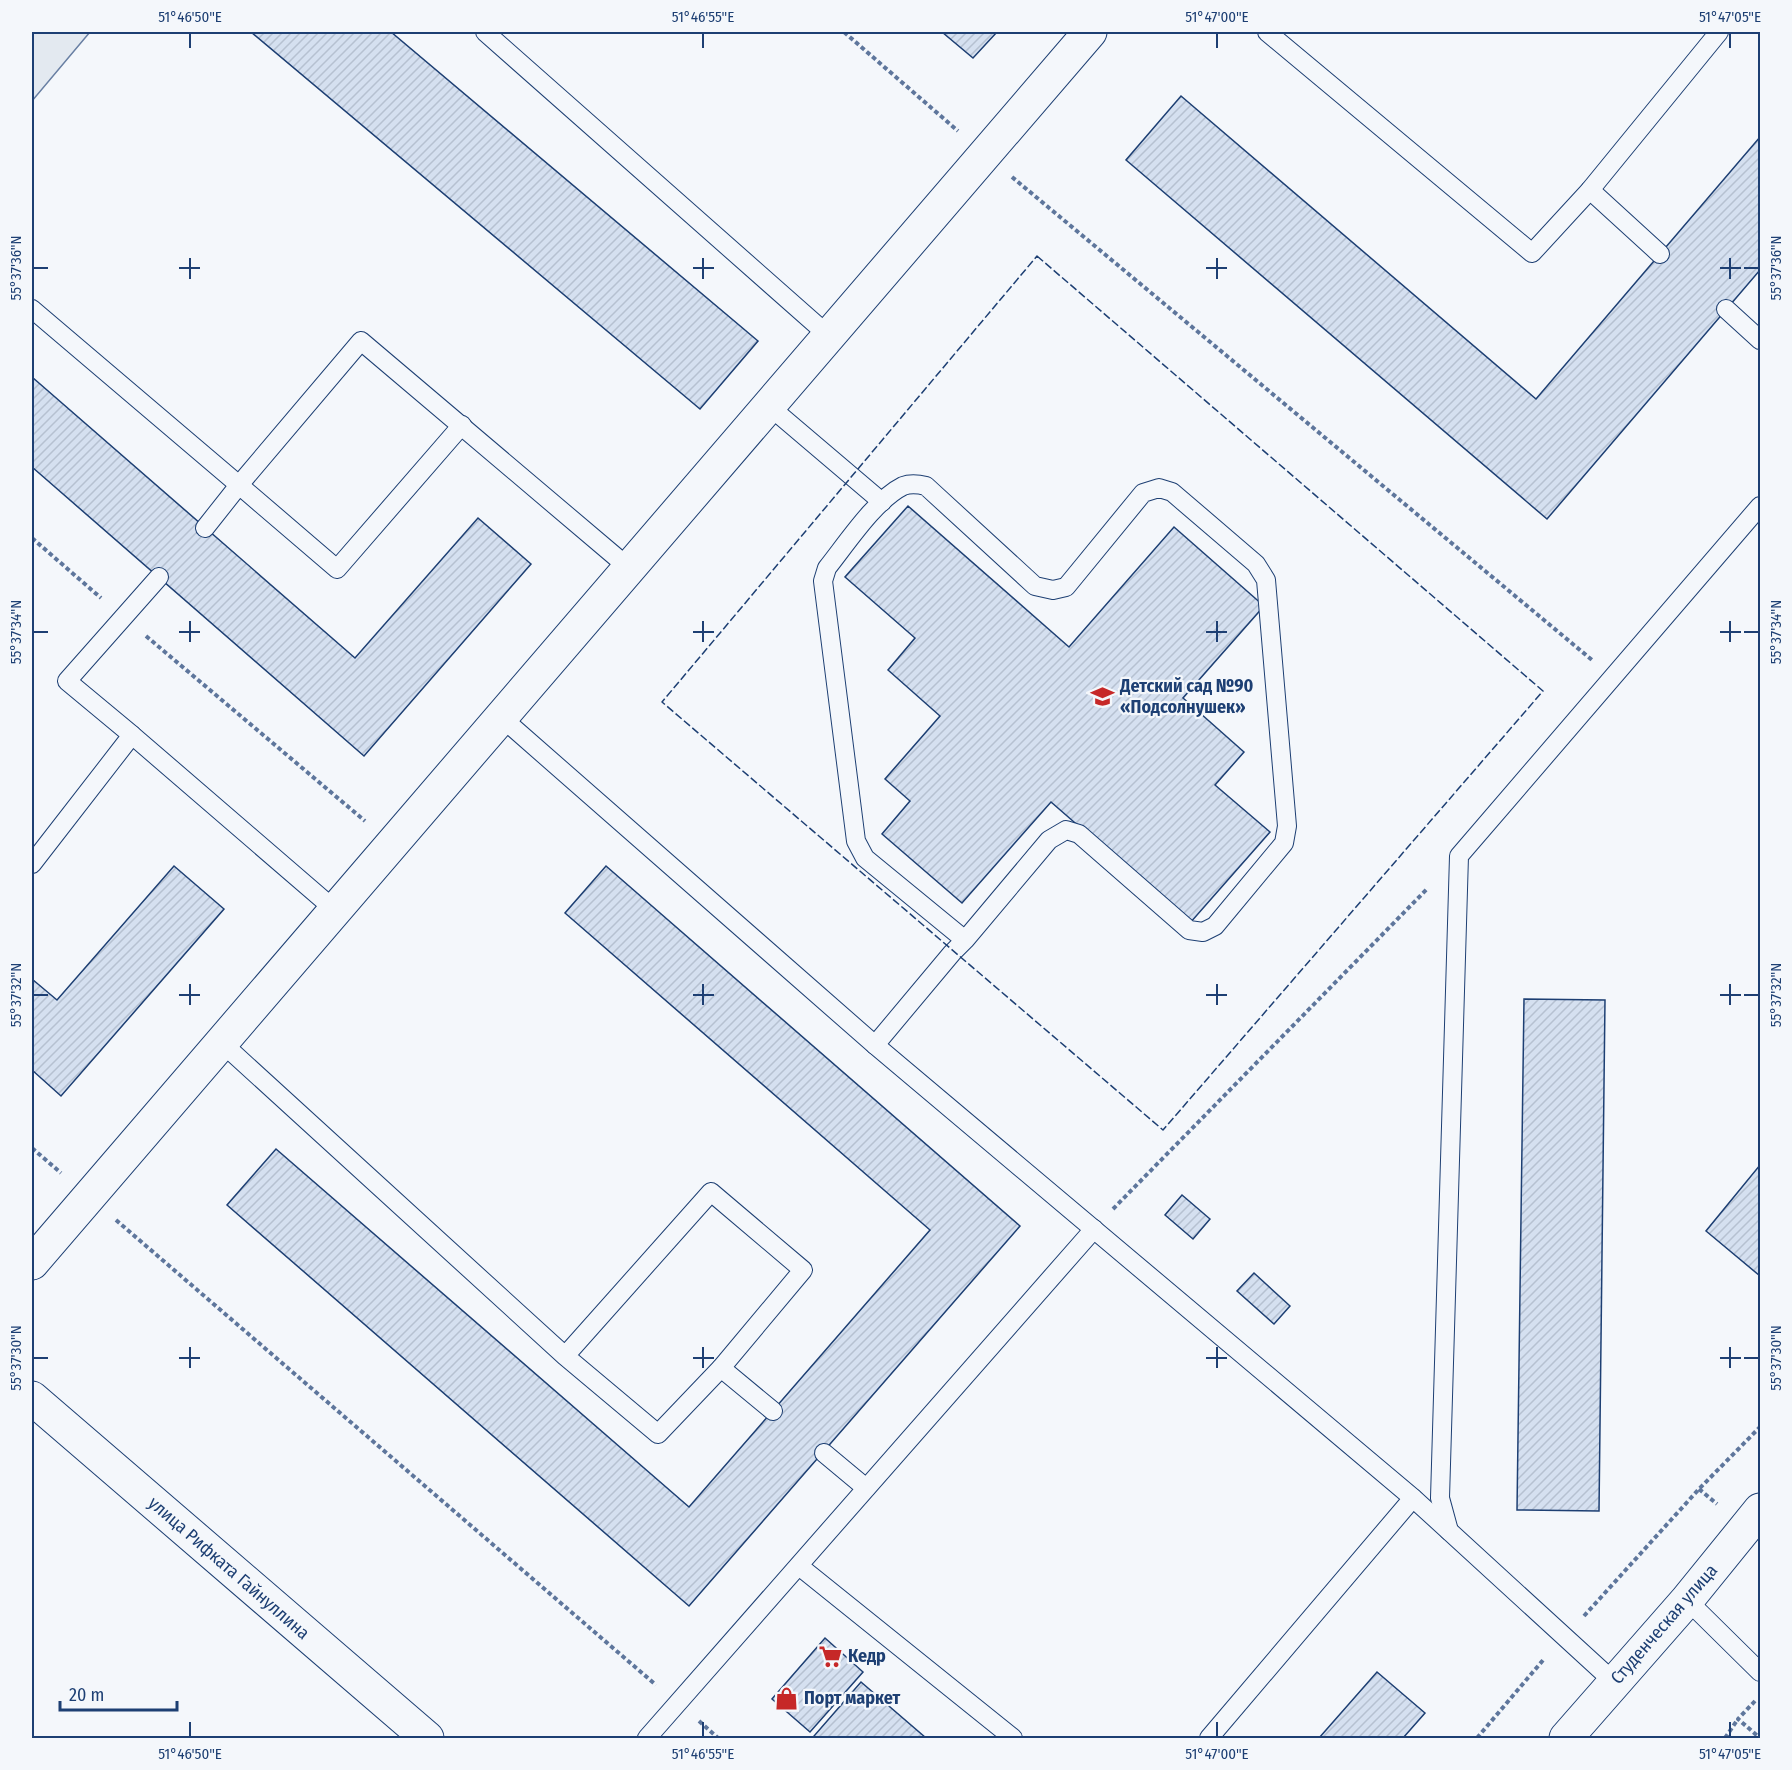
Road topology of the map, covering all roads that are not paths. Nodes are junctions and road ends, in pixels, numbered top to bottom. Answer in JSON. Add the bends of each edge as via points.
{"nodes":[{"id":1,"x":485,"y":32,"type":"edge"},
{"id":2,"x":1090,"y":32,"type":"edge"},
{"id":3,"x":1267,"y":32,"type":"edge"},
{"id":4,"x":1719,"y":32,"type":"edge"},
{"id":5,"x":1590,"y":190,"type":"junction"},
{"id":6,"x":1660,"y":254,"type":"dead end"},
{"id":7,"x":32,"y":309,"type":"edge"},
{"id":8,"x":1726,"y":309,"type":"dead end"},
{"id":9,"x":829,"y":336,"type":"junction"},
{"id":10,"x":1761,"y":340,"type":"edge"},
{"id":11,"x":769,"y":405,"type":"junction"},
{"id":12,"x":462,"y":425,"type":"junction"},
{"id":13,"x":239,"y":485,"type":"junction"},
{"id":14,"x":882,"y":502,"type":"junction"},
{"id":15,"x":1761,"y":506,"type":"edge"},
{"id":16,"x":205,"y":528,"type":"dead end"},
{"id":17,"x":629,"y":568,"type":"junction"},
{"id":18,"x":159,"y":577,"type":"dead end"},
{"id":19,"x":501,"y":717,"type":"junction"},
{"id":20,"x":132,"y":735,"type":"junction"},
{"id":21,"x":32,"y":864,"type":"edge"},
{"id":22,"x":335,"y":910,"type":"junction"},
{"id":23,"x":965,"y":939,"type":"junction"},
{"id":24,"x":221,"y":1042,"type":"junction"},
{"id":25,"x":875,"y":1045,"type":"junction"},
{"id":26,"x":1094,"y":1229,"type":"junction"},
{"id":27,"x":32,"y":1263,"type":"edge"},
{"id":28,"x":566,"y":1356,"type":"junction"},
{"id":29,"x":721,"y":1368,"type":"junction"},
{"id":30,"x":32,"y":1398,"type":"edge"},
{"id":31,"x":773,"y":1411,"type":"dead end"},
{"id":32,"x":824,"y":1453,"type":"dead end"},
{"id":33,"x":866,"y":1488,"type":"junction"},
{"id":34,"x":1413,"y":1498,"type":"junction"},
{"id":35,"x":1761,"y":1510,"type":"edge"},
{"id":36,"x":1449,"y":1531,"type":"junction"},
{"id":37,"x":799,"y":1566,"type":"junction"},
{"id":38,"x":1687,"y":1600,"type":"junction"},
{"id":39,"x":1761,"y":1672,"type":"edge"},
{"id":40,"x":1614,"y":1682,"type":"junction"},
{"id":41,"x":1569,"y":1736,"type":"edge"},
{"id":42,"x":427,"y":1738,"type":"edge"},
{"id":43,"x":647,"y":1738,"type":"edge"},
{"id":44,"x":1013,"y":1738,"type":"edge"},
{"id":45,"x":1209,"y":1738,"type":"edge"}],
"edges":[{"from":1,"to":9,"type":"lane"},
{"from":2,"to":9,"type":"street"},
{"from":3,"to":5,"type":"lane","via":[[1532,253]]},
{"from":4,"to":5,"type":"lane"},
{"from":5,"to":6,"type":"lane"},
{"from":7,"to":13,"type":"lane"},
{"from":8,"to":10,"type":"lane"},
{"from":9,"to":11,"type":"street"},
{"from":11,"to":14,"type":"lane"},
{"from":11,"to":17,"type":"street"},
{"from":12,"to":13,"type":"lane","via":[[337,569]]},
{"from":12,"to":13,"type":"lane","via":[[361,341]]},
{"from":12,"to":17,"type":"lane"},
{"from":13,"to":16,"type":"lane"},
{"from":14,"to":23,"type":"lane","via":[[827,568],[823,581],[856,842],[865,858]]},
{"from":14,"to":23,"type":"lane","via":[[903,486],[926,486],[1035,586],[1053,591],[1066,586],[1143,493],[1159,488],[1172,492],[1256,564],[1266,580],[1287,826],[1284,843],[1229,910],[1215,926],[1203,932],[1189,930],[1080,834],[1066,830],[1049,840]]},
{"from":15,"to":36,"type":"lane","via":[[1459,856],[1440,1498]]},
{"from":17,"to":19,"type":"street"},
{"from":18,"to":20,"type":"lane","via":[[67,681]]},
{"from":19,"to":22,"type":"street"},
{"from":19,"to":25,"type":"lane"},
{"from":20,"to":21,"type":"lane"},
{"from":20,"to":22,"type":"lane"},
{"from":22,"to":24,"type":"street"},
{"from":23,"to":25,"type":"lane"},
{"from":24,"to":27,"type":"street"},
{"from":24,"to":28,"type":"lane"},
{"from":25,"to":26,"type":"lane"},
{"from":26,"to":33,"type":"lane"},
{"from":26,"to":34,"type":"lane"},
{"from":28,"to":29,"type":"lane","via":[[658,1434]]},
{"from":28,"to":29,"type":"lane","via":[[711,1192],[803,1270]]},
{"from":29,"to":31,"type":"lane"},
{"from":30,"to":42,"type":"street","name":"улица Рифката Гайнуллина"},
{"from":32,"to":33,"type":"lane"},
{"from":33,"to":37,"type":"lane"},
{"from":34,"to":36,"type":"lane"},
{"from":34,"to":45,"type":"lane"},
{"from":35,"to":38,"type":"street","name":"Студенческая улица"},
{"from":36,"to":40,"type":"lane"},
{"from":37,"to":43,"type":"lane"},
{"from":37,"to":44,"type":"lane"},
{"from":38,"to":39,"type":"lane"},
{"from":38,"to":40,"type":"street","name":"Студенческая улица"},
{"from":40,"to":41,"type":"street","name":"Студенческая улица"}]}
